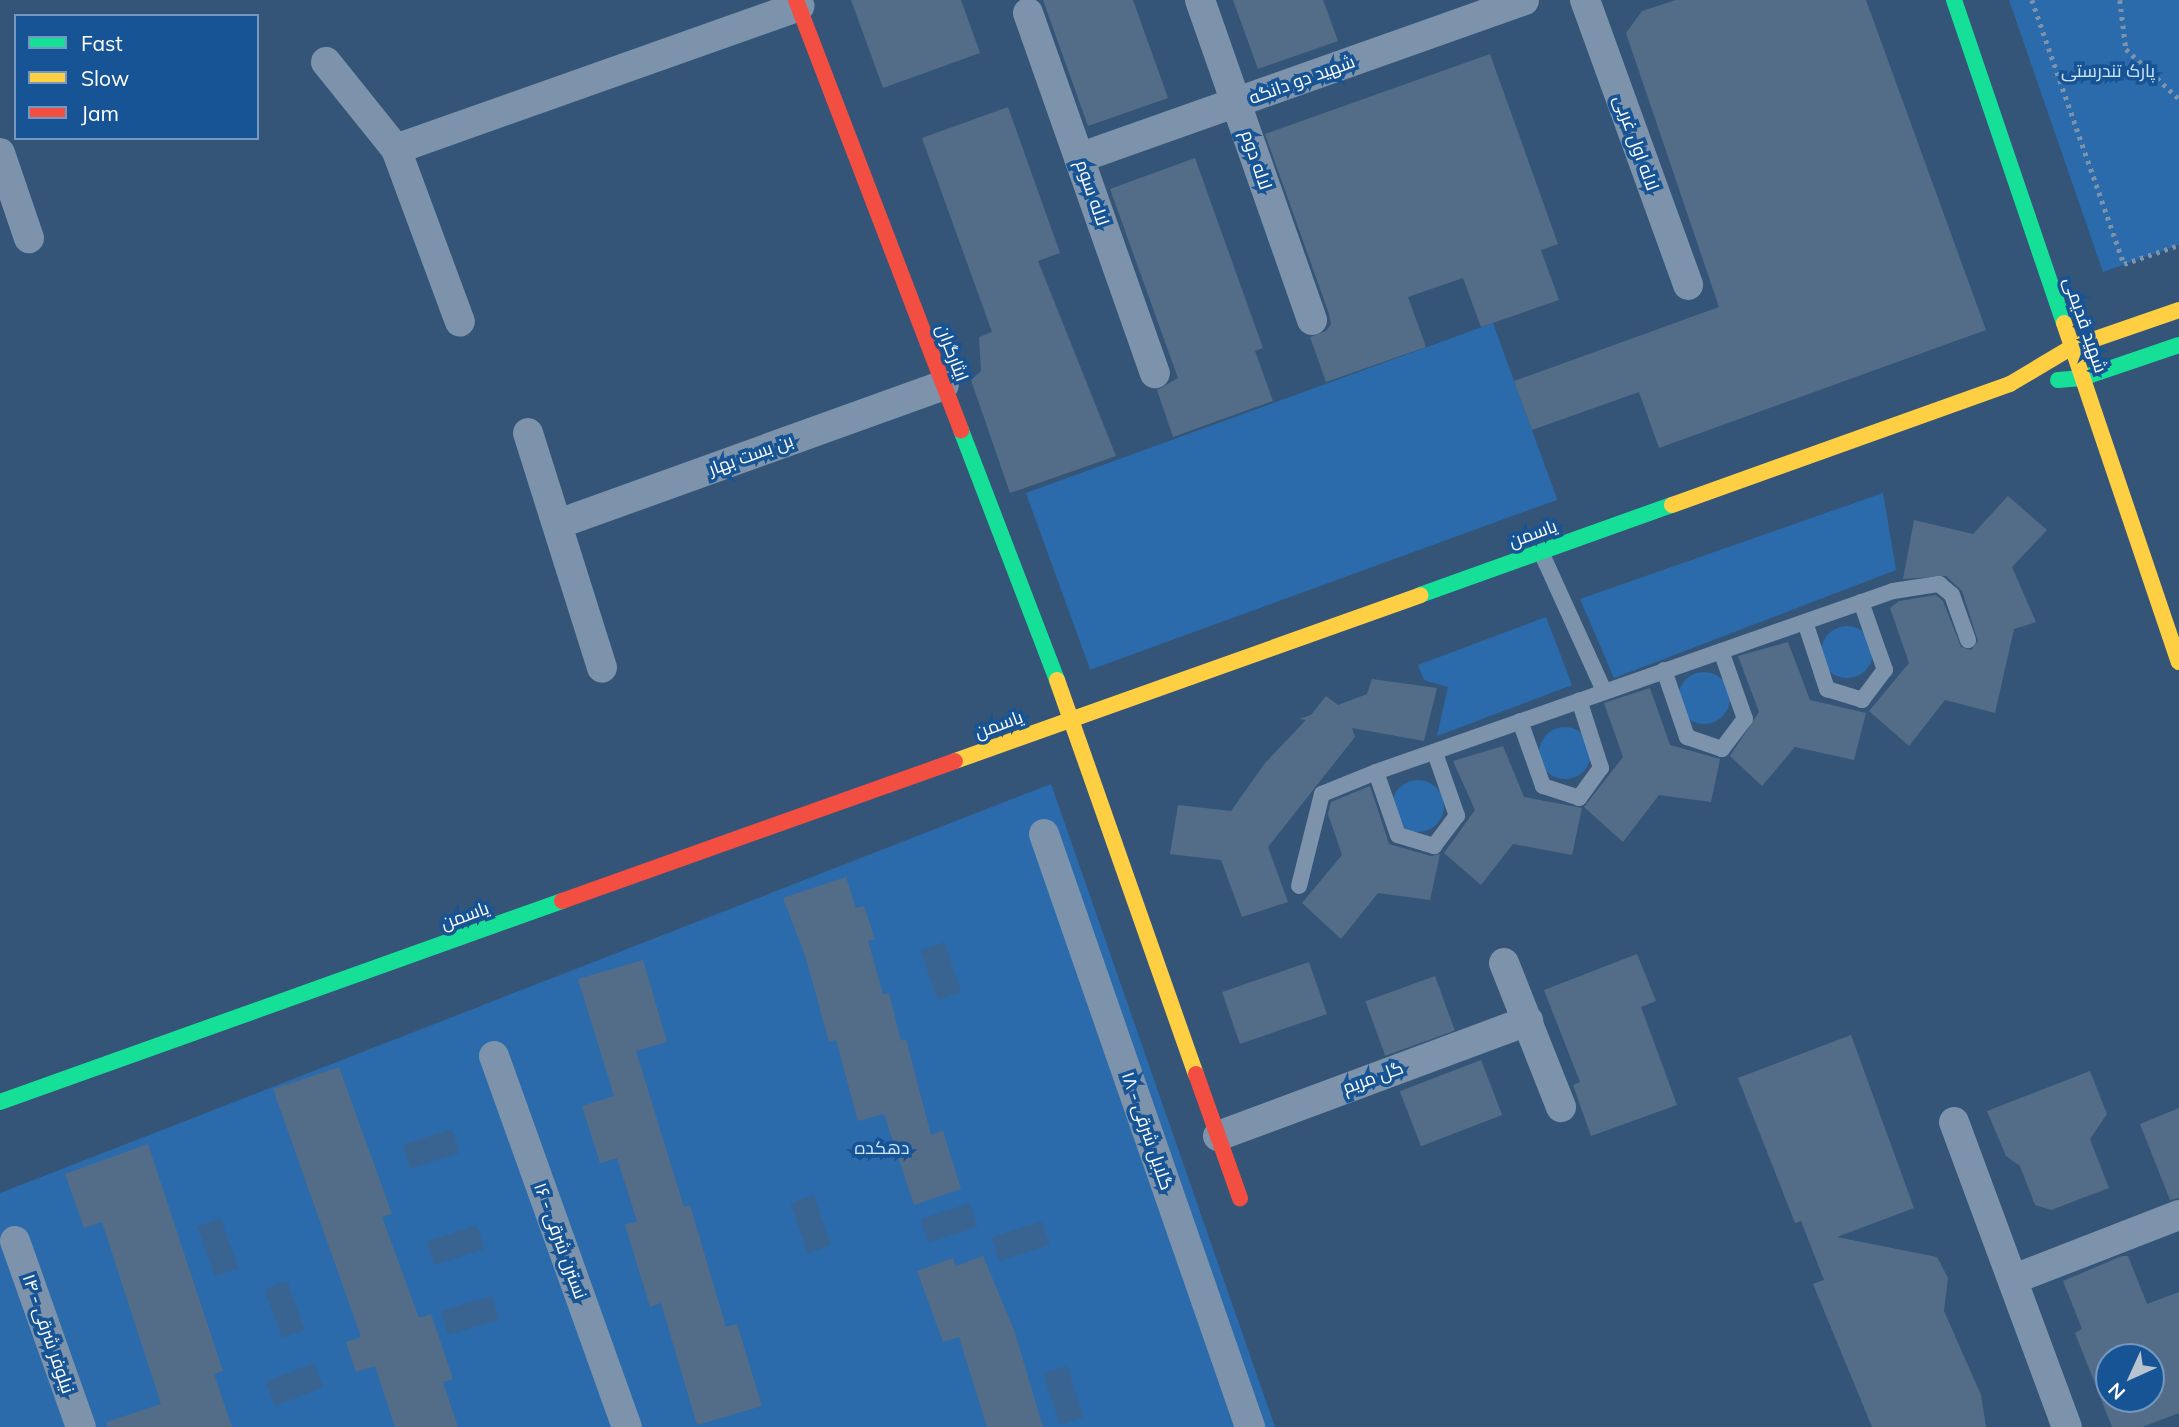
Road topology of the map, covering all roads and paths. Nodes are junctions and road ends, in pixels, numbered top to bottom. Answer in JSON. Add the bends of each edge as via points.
{"nodes":[{"id":1,"x":1200,"y":0,"type":"edge"},
{"id":2,"x":1524,"y":0,"type":"edge"},
{"id":3,"x":1584,"y":0,"type":"edge"},
{"id":4,"x":1954,"y":0,"type":"edge"},
{"id":5,"x":2032,"y":0,"type":"edge"},
{"id":6,"x":2120,"y":0,"type":"edge"},
{"id":7,"x":797,"y":3,"type":"edge"},
{"id":8,"x":1028,"y":13,"type":"dead end"},
{"id":9,"x":326,"y":62,"type":"dead end"},
{"id":10,"x":2179,"y":99,"type":"edge"},
{"id":11,"x":1236,"y":104,"type":"junction"},
{"id":12,"x":396,"y":149,"type":"junction"},
{"id":13,"x":1079,"y":158,"type":"junction"},
{"id":14,"x":2,"y":164,"type":"edge"},
{"id":15,"x":29,"y":238,"type":"dead end"},
{"id":16,"x":2179,"y":245,"type":"edge"},
{"id":17,"x":1688,"y":285,"type":"dead end"},
{"id":18,"x":2179,"y":310,"type":"edge"},
{"id":19,"x":1312,"y":320,"type":"dead end"},
{"id":20,"x":460,"y":322,"type":"dead end"},
{"id":21,"x":2179,"y":345,"type":"edge"},
{"id":22,"x":2072,"y":347,"type":"junction"},
{"id":23,"x":1155,"y":373,"type":"dead end"},
{"id":24,"x":2082,"y":378,"type":"junction"},
{"id":25,"x":2010,"y":384,"type":"junction"},
{"id":26,"x":944,"y":385,"type":"junction"},
{"id":27,"x":528,"y":433,"type":"dead end"},
{"id":28,"x":558,"y":524,"type":"junction"},
{"id":29,"x":1541,"y":552,"type":"junction"},
{"id":30,"x":1861,"y":602,"type":"junction"},
{"id":31,"x":1805,"y":622,"type":"junction"},
{"id":32,"x":1968,"y":640,"type":"dead end"},
{"id":33,"x":1721,"y":651,"type":"junction"},
{"id":34,"x":2179,"y":662,"type":"edge"},
{"id":35,"x":602,"y":668,"type":"dead end"},
{"id":36,"x":1664,"y":670,"type":"junction"},
{"id":37,"x":1604,"y":691,"type":"junction"},
{"id":38,"x":1579,"y":700,"type":"junction"},
{"id":39,"x":1072,"y":720,"type":"junction"},
{"id":40,"x":1520,"y":721,"type":"junction"},
{"id":41,"x":1435,"y":753,"type":"junction"},
{"id":42,"x":1376,"y":772,"type":"junction"},
{"id":43,"x":1044,"y":834,"type":"dead end"},
{"id":44,"x":1299,"y":887,"type":"dead end"},
{"id":45,"x":1504,"y":963,"type":"dead end"},
{"id":46,"x":1528,"y":1021,"type":"junction"},
{"id":47,"x":494,"y":1056,"type":"dead end"},
{"id":48,"x":0,"y":1102,"type":"edge"},
{"id":49,"x":1560,"y":1107,"type":"dead end"},
{"id":50,"x":1954,"y":1122,"type":"dead end"},
{"id":51,"x":1217,"y":1136,"type":"junction"},
{"id":52,"x":1240,"y":1198,"type":"dead end"},
{"id":53,"x":2179,"y":1215,"type":"edge"},
{"id":54,"x":15,"y":1241,"type":"dead end"},
{"id":55,"x":2014,"y":1279,"type":"junction"},
{"id":56,"x":81,"y":1427,"type":"edge"},
{"id":57,"x":626,"y":1427,"type":"edge"},
{"id":58,"x":1250,"y":1427,"type":"edge"},
{"id":59,"x":2067,"y":1427,"type":"edge"}],
"edges":[{"from":1,"to":11,"type":"street","name":"لاله دوم"},
{"from":2,"to":11,"type":"street","name":"شهید دو دانگه"},
{"from":3,"to":17,"type":"street","name":"لاله اول غربی"},
{"from":4,"to":22,"type":"street","name":"شهید قدیمی"},
{"from":5,"to":16,"type":"path","via":[[2124,264]]},
{"from":6,"to":10,"type":"path","via":[[2126,49]]},
{"from":7,"to":12,"type":"street"},
{"from":7,"to":26,"type":"street","name":"ایثارگران"},
{"from":8,"to":13,"type":"street","name":"لاله سوم"},
{"from":9,"to":12,"type":"street"},
{"from":11,"to":13,"type":"street","name":"شهید دو دانگه"},
{"from":11,"to":19,"type":"street","name":"لاله دوم"},
{"from":12,"to":20,"type":"street"},
{"from":13,"to":23,"type":"street","name":"لاله سوم"},
{"from":14,"to":15,"type":"street"},
{"from":18,"to":22,"type":"street","name":"یاسمن"},
{"from":21,"to":24,"type":"street","name":"یاسمن"},
{"from":22,"to":24,"type":"street","name":"شهید قدیمی"},
{"from":22,"to":25,"type":"street","name":"یاسمن"},
{"from":24,"to":25,"type":"street","name":"یاسمن"},
{"from":24,"to":34,"type":"street","name":"شهید قدیمی"},
{"from":25,"to":29,"type":"street","name":"یاسمن"},
{"from":26,"to":28,"type":"street","name":"بن بست بهار"},
{"from":26,"to":39,"type":"street","name":"ایثارگران"},
{"from":27,"to":28,"type":"street"},
{"from":28,"to":35,"type":"street"},
{"from":29,"to":37,"type":"lane"},
{"from":29,"to":39,"type":"street","name":"یاسمن"},
{"from":30,"to":31,"type":"lane"},
{"from":30,"to":31,"type":"lane","via":[[1885,670],[1862,701],[1827,689]]},
{"from":30,"to":32,"type":"lane","via":[[1939,584],[1952,595]]},
{"from":31,"to":33,"type":"lane"},
{"from":33,"to":36,"type":"lane"},
{"from":33,"to":36,"type":"lane","via":[[1745,719],[1722,749],[1687,737]]},
{"from":36,"to":37,"type":"lane"},
{"from":37,"to":38,"type":"lane"},
{"from":38,"to":40,"type":"lane"},
{"from":38,"to":40,"type":"lane","via":[[1601,768],[1579,798],[1544,786]]},
{"from":39,"to":48,"type":"street","name":"یاسمن"},
{"from":39,"to":51,"type":"street","name":"ایثارگران"},
{"from":40,"to":41,"type":"lane"},
{"from":41,"to":42,"type":"lane"},
{"from":41,"to":42,"type":"lane","via":[[1457,816],[1434,846],[1398,835]]},
{"from":42,"to":44,"type":"lane","via":[[1322,794]]},
{"from":43,"to":58,"type":"street","name":"گلایل شرقی - ۱۸"},
{"from":45,"to":46,"type":"street"},
{"from":46,"to":49,"type":"street"},
{"from":46,"to":51,"type":"street","name":"گل مریم"},
{"from":47,"to":57,"type":"street","name":"نسترن شرقی - ۱۶"},
{"from":50,"to":55,"type":"street"},
{"from":51,"to":52,"type":"street","name":"ایثارگران"},
{"from":53,"to":55,"type":"street"},
{"from":54,"to":56,"type":"street","name":"نیلوفر شرقی - ۱۴"},
{"from":55,"to":59,"type":"street"}]}
